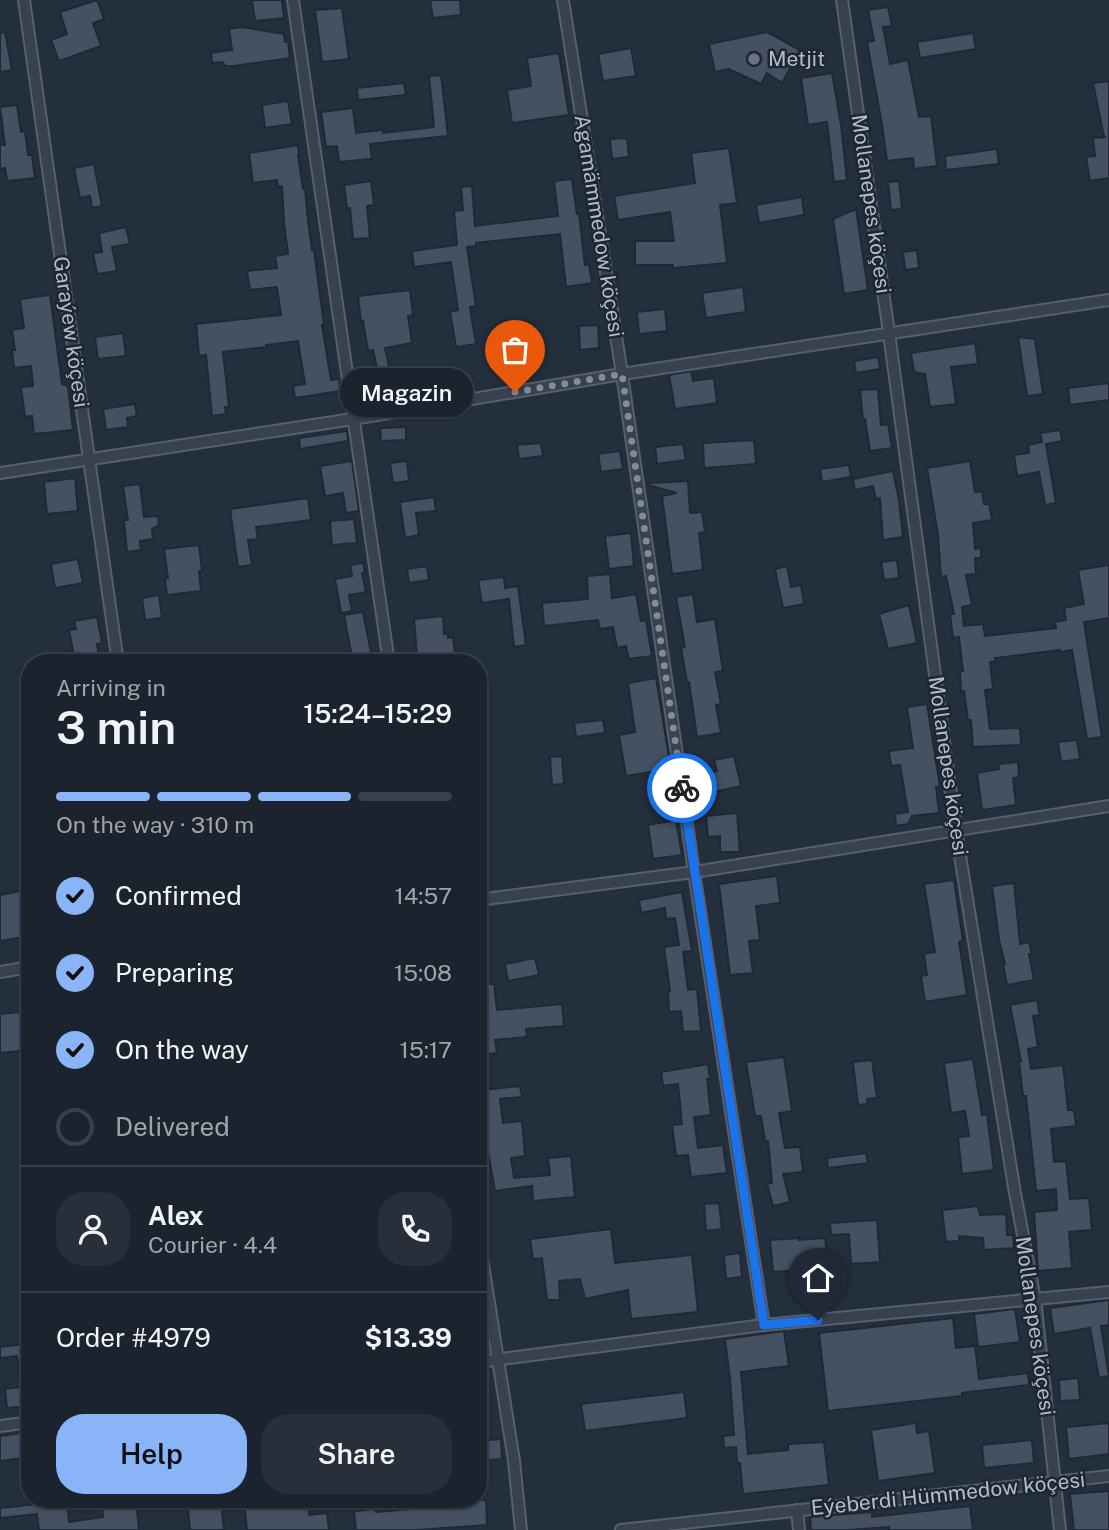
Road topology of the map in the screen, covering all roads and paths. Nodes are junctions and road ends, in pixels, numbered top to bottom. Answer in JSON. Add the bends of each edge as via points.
{"nodes":[{"id":1,"x":24,"y":0,"type":"edge"},
{"id":2,"x":293,"y":0,"type":"edge"},
{"id":3,"x":562,"y":0,"type":"edge"},
{"id":4,"x":842,"y":0,"type":"edge"},
{"id":5,"x":1109,"y":300,"type":"edge"},
{"id":6,"x":889,"y":333,"type":"junction"},
{"id":7,"x":622,"y":374,"type":"junction"},
{"id":8,"x":353,"y":419,"type":"junction"},
{"id":9,"x":89,"y":458,"type":"junction"},
{"id":10,"x":0,"y":472,"type":"edge"},
{"id":11,"x":117,"y":654,"type":"edge"},
{"id":12,"x":388,"y":654,"type":"edge"},
{"id":13,"x":1109,"y":806,"type":"edge"},
{"id":14,"x":956,"y":831,"type":"junction"},
{"id":15,"x":694,"y":872,"type":"junction"},
{"id":16,"x":487,"y":899,"type":"edge"},
{"id":17,"x":21,"y":968,"type":"edge"},
{"id":18,"x":0,"y":972,"type":"edge"},
{"id":19,"x":487,"y":1290,"type":"edge"},
{"id":20,"x":1109,"y":1292,"type":"edge"},
{"id":21,"x":1035,"y":1298,"type":"junction"},
{"id":22,"x":764,"y":1325,"type":"junction"},
{"id":23,"x":498,"y":1360,"type":"junction"},
{"id":24,"x":487,"y":1361,"type":"edge"},
{"id":25,"x":21,"y":1423,"type":"edge"},
{"id":26,"x":0,"y":1426,"type":"edge"},
{"id":27,"x":1109,"y":1476,"type":"edge"},
{"id":28,"x":1055,"y":1482,"type":"junction"},
{"id":29,"x":797,"y":1510,"type":"junction"},
{"id":30,"x":521,"y":1530,"type":"edge"},
{"id":31,"x":621,"y":1530,"type":"edge"},
{"id":32,"x":799,"y":1530,"type":"edge"},
{"id":33,"x":1060,"y":1530,"type":"edge"}],
"edges":[{"from":1,"to":9,"type":"street","name":"Garaýew köçesi"},
{"from":2,"to":8,"type":"street"},
{"from":3,"to":7,"type":"street","name":"Agamämmedow köçesi"},
{"from":4,"to":6,"type":"street","name":"Mollanepes köçesi"},
{"from":5,"to":6,"type":"street"},
{"from":6,"to":7,"type":"street"},
{"from":6,"to":14,"type":"street","name":"Mollanepes köçesi"},
{"from":7,"to":8,"type":"street"},
{"from":7,"to":15,"type":"street","name":"Agamämmedow köçesi"},
{"from":8,"to":9,"type":"street"},
{"from":8,"to":12,"type":"street"},
{"from":9,"to":10,"type":"street"},
{"from":9,"to":11,"type":"street","name":"Garaýew köçesi"},
{"from":13,"to":14,"type":"street"},
{"from":14,"to":15,"type":"street"},
{"from":14,"to":21,"type":"street","name":"Mollanepes köçesi"},
{"from":15,"to":16,"type":"street"},
{"from":15,"to":22,"type":"street","name":"Agamämmedow köçesi"},
{"from":17,"to":18,"type":"street"},
{"from":19,"to":23,"type":"street"},
{"from":20,"to":21,"type":"street"},
{"from":21,"to":22,"type":"street"},
{"from":21,"to":28,"type":"street","name":"Mollanepes köçesi"},
{"from":22,"to":23,"type":"street"},
{"from":23,"to":24,"type":"street"},
{"from":23,"to":30,"type":"street"},
{"from":25,"to":26,"type":"street"},
{"from":27,"to":28,"type":"street","name":"Eýeberdi Hümmedow köçesi"},
{"from":28,"to":29,"type":"street","name":"Eýeberdi Hümmedow köçesi"},
{"from":28,"to":33,"type":"street","name":"Mollanepes köçesi"},
{"from":29,"to":31,"type":"street","name":"Eýeberdi Hümmedow köçesi"},
{"from":29,"to":32,"type":"street"}]}
